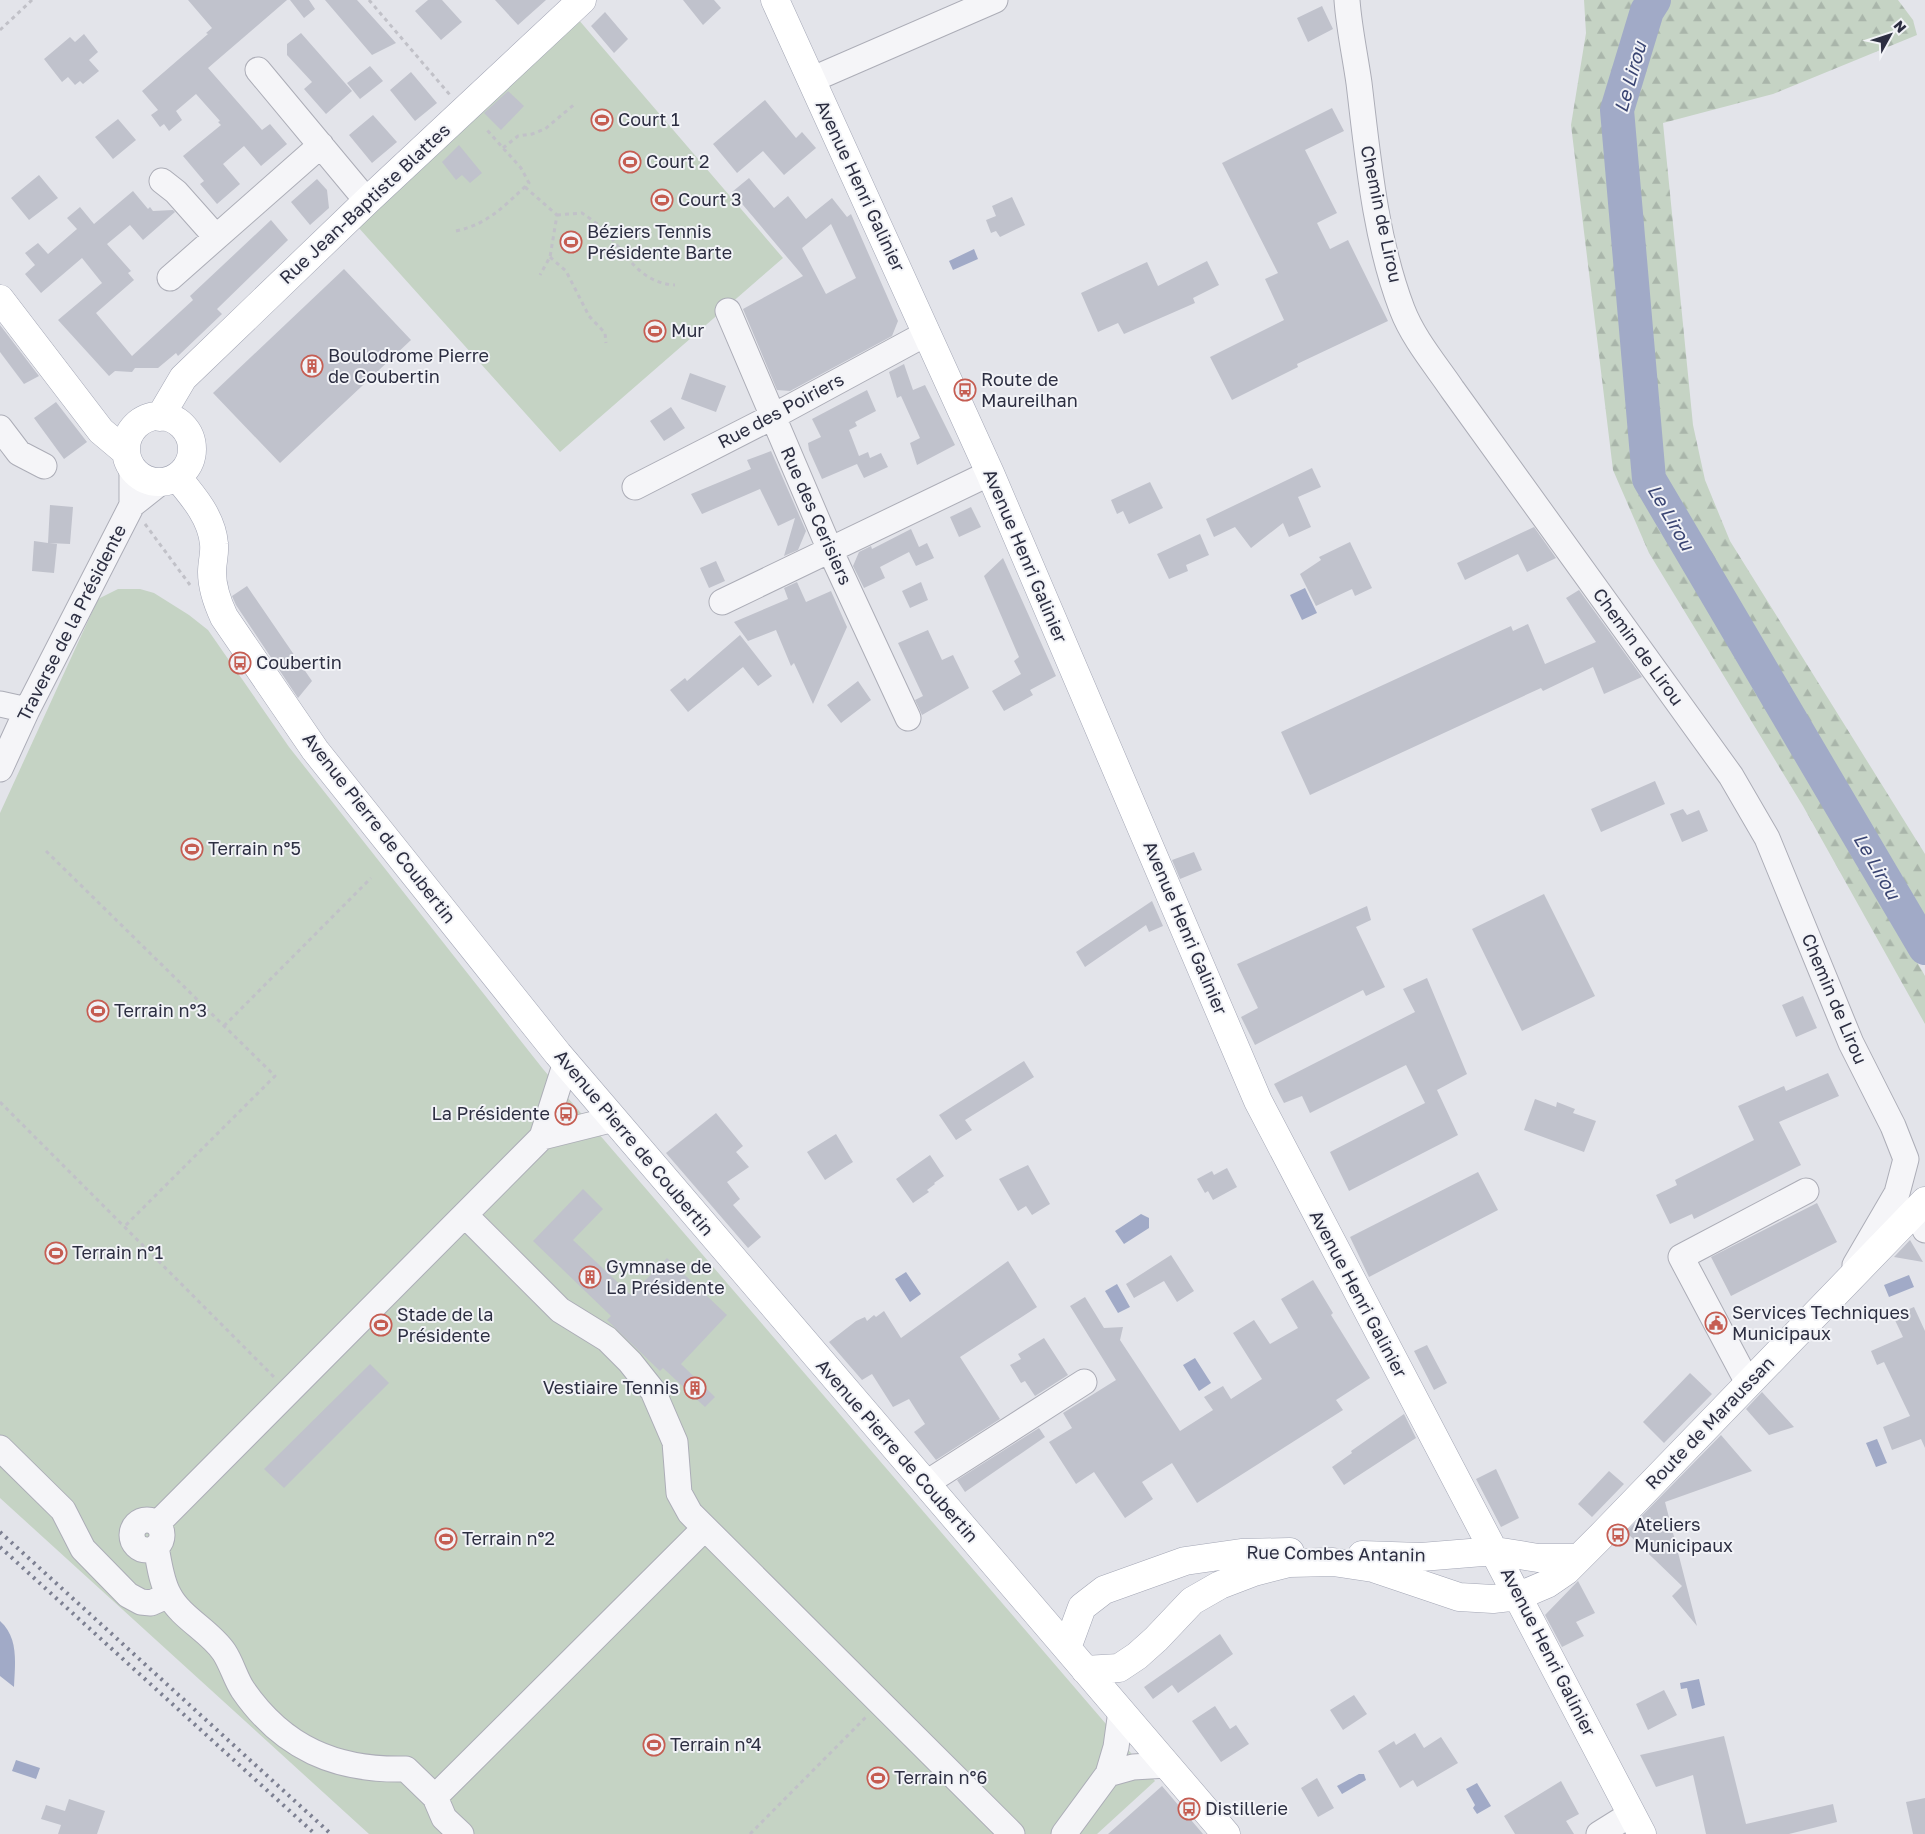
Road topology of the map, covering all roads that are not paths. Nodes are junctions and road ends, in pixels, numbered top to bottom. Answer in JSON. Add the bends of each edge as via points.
{"nodes":[{"id":1,"x":582,"y":0,"type":"edge"},
{"id":2,"x":775,"y":0,"type":"edge"},
{"id":3,"x":995,"y":0,"type":"edge"},
{"id":4,"x":1347,"y":0,"type":"edge"},
{"id":5,"x":258,"y":70,"type":"dead end"},
{"id":6,"x":811,"y":80,"type":"junction"},
{"id":7,"x":321,"y":145,"type":"junction"},
{"id":8,"x":162,"y":181,"type":"dead end"},
{"id":9,"x":367,"y":201,"type":"junction"},
{"id":10,"x":216,"y":237,"type":"junction"},
{"id":11,"x":170,"y":278,"type":"dead end"},
{"id":12,"x":0,"y":299,"type":"edge"},
{"id":13,"x":728,"y":311,"type":"dead end"},
{"id":14,"x":927,"y":333,"type":"junction"},
{"id":15,"x":80,"y":405,"type":"junction"},
{"id":16,"x":772,"y":417,"type":"junction"},
{"id":17,"x":150,"y":419,"type":"junction"},
{"id":18,"x":0,"y":428,"type":"edge"},
{"id":19,"x":129,"y":460,"type":"junction"},
{"id":20,"x":44,"y":466,"type":"dead end"},
{"id":21,"x":990,"y":473,"type":"junction"},
{"id":22,"x":169,"y":480,"type":"junction"},
{"id":23,"x":635,"y":488,"type":"dead end"},
{"id":24,"x":132,"y":504,"type":"junction"},
{"id":25,"x":830,"y":550,"type":"junction"},
{"id":26,"x":722,"y":602,"type":"dead end"},
{"id":27,"x":0,"y":704,"type":"edge"},
{"id":28,"x":27,"y":710,"type":"junction"},
{"id":29,"x":908,"y":718,"type":"dead end"},
{"id":30,"x":0,"y":769,"type":"edge"},
{"id":31,"x":566,"y":1062,"type":"junction"},
{"id":32,"x":614,"y":1119,"type":"junction"},
{"id":33,"x":542,"y":1138,"type":"junction"},
{"id":34,"x":1806,"y":1191,"type":"dead end"},
{"id":35,"x":1923,"y":1213,"type":"edge"},
{"id":36,"x":465,"y":1215,"type":"junction"},
{"id":37,"x":1840,"y":1289,"type":"junction"},
{"id":38,"x":1084,"y":1382,"type":"dead end"},
{"id":39,"x":1748,"y":1383,"type":"junction"},
{"id":40,"x":0,"y":1448,"type":"edge"},
{"id":41,"x":925,"y":1484,"type":"junction"},
{"id":42,"x":705,"y":1528,"type":"junction"},
{"id":43,"x":1495,"y":1551,"type":"junction"},
{"id":44,"x":1578,"y":1558,"type":"junction"},
{"id":45,"x":168,"y":1595,"type":"junction"},
{"id":46,"x":1519,"y":1596,"type":"junction"},
{"id":47,"x":1067,"y":1648,"type":"junction"},
{"id":48,"x":1085,"y":1670,"type":"junction"},
{"id":49,"x":1121,"y":1711,"type":"junction"},
{"id":50,"x":1166,"y":1765,"type":"junction"},
{"id":51,"x":1108,"y":1774,"type":"junction"},
{"id":52,"x":435,"y":1797,"type":"junction"},
{"id":53,"x":1636,"y":1824,"type":"edge"},
{"id":54,"x":461,"y":1834,"type":"edge"},
{"id":55,"x":1012,"y":1834,"type":"edge"},
{"id":56,"x":1064,"y":1834,"type":"edge"},
{"id":57,"x":1226,"y":1834,"type":"edge"},
{"id":58,"x":1598,"y":1834,"type":"edge"}],
"edges":[{"from":1,"to":9,"type":"main road","name":"Rue Jean-Baptiste Blattes"},
{"from":2,"to":6,"type":"main road","name":"Avenue Henri Galinier"},
{"from":3,"to":6,"type":"street"},
{"from":4,"to":37,"type":"street","name":"Chemin de Lirou","via":[[1384,248],[1402,310],[1452,390],[1731,776],[1767,838],[1851,1043],[1900,1142],[1906,1159],[1898,1193]]},
{"from":5,"to":7,"type":"street"},
{"from":6,"to":14,"type":"main road","name":"Avenue Henri Galinier"},
{"from":7,"to":9,"type":"street"},
{"from":7,"to":10,"type":"street"},
{"from":8,"to":10,"type":"street"},
{"from":9,"to":17,"type":"main road","name":"Rue Jean-Baptiste Blattes","via":[[183,378]]},
{"from":10,"to":11,"type":"street"},
{"from":12,"to":15,"type":"main road"},
{"from":13,"to":16,"type":"street","name":"Rue des Cerisiers"},
{"from":14,"to":16,"type":"street","name":"Rue des Poiriers"},
{"from":14,"to":21,"type":"main road","name":"Avenue Henri Galinier"},
{"from":15,"to":17,"type":"main road","via":[[109,420]]},
{"from":15,"to":19,"type":"main road"},
{"from":16,"to":23,"type":"street","name":"Rue des Poiriers"},
{"from":16,"to":25,"type":"street","name":"Rue des Cerisiers"},
{"from":17,"to":19,"type":"main road","via":[[130,435]]},
{"from":17,"to":22,"type":"main road","via":[[179,423],[191,440],[190,461]]},
{"from":18,"to":20,"type":"street","via":[[19,453]]},
{"from":19,"to":22,"type":"main road","via":[[145,478]]},
{"from":19,"to":24,"type":"street","name":"Traverse de la Présidente"},
{"from":21,"to":25,"type":"street"},
{"from":21,"to":43,"type":"main road","name":"Avenue Henri Galinier","via":[[1258,1101]]},
{"from":22,"to":24,"type":"street","name":"Traverse de la Présidente"},
{"from":22,"to":31,"type":"main road","name":"Avenue Pierre de Coubertin","via":[[194,498],[208,522],[214,544],[212,573],[215,596],[224,616],[315,750]]},
{"from":24,"to":28,"type":"street","name":"Traverse de la Présidente"},
{"from":25,"to":26,"type":"street"},
{"from":25,"to":29,"type":"street","name":"Rue des Cerisiers"},
{"from":27,"to":28,"type":"street"},
{"from":28,"to":30,"type":"street","name":"Traverse de la Présidente"},
{"from":31,"to":32,"type":"main road","name":"Avenue Pierre de Coubertin"},
{"from":31,"to":33,"type":"street"},
{"from":32,"to":33,"type":"street"},
{"from":32,"to":41,"type":"main road","name":"Avenue Pierre de Coubertin"},
{"from":33,"to":36,"type":"street"},
{"from":34,"to":39,"type":"street","via":[[1681,1257]]},
{"from":35,"to":37,"type":"main road","name":"Route de Maraussan"},
{"from":36,"to":42,"type":"street","via":[[560,1310],[607,1339],[653,1391],[675,1442],[679,1493],[690,1513]]},
{"from":36,"to":45,"type":"street","via":[[289,1392],[156,1536]]},
{"from":37,"to":39,"type":"main road","name":"Route de Maraussan"},
{"from":38,"to":41,"type":"street"},
{"from":39,"to":44,"type":"main road","name":"Route de Maraussan"},
{"from":40,"to":45,"type":"street","via":[[63,1510],[83,1549],[128,1595],[151,1603]]},
{"from":41,"to":47,"type":"main road","name":"Avenue Pierre de Coubertin"},
{"from":42,"to":52,"type":"street"},
{"from":42,"to":55,"type":"street"},
{"from":43,"to":44,"type":"main road","via":[[1538,1558]]},
{"from":43,"to":46,"type":"main road","name":"Avenue Henri Galinier"},
{"from":43,"to":47,"type":"main road","name":"Rue Combes Antanin","via":[[1421,1557],[1316,1551],[1241,1553],[1185,1561],[1104,1590],[1082,1607]]},
{"from":44,"to":46,"type":"main road","name":"Route de Maraussan","via":[[1566,1572]]},
{"from":45,"to":52,"type":"street","via":[[224,1652],[242,1689],[266,1717],[299,1745],[343,1765],[378,1770],[406,1769]]},
{"from":46,"to":48,"type":"main road","name":"Rue Combes Antanin","via":[[1493,1599],[1459,1597],[1373,1568],[1333,1562],[1289,1563],[1220,1585],[1192,1601],[1156,1639],[1119,1668]]},
{"from":46,"to":53,"type":"main road","name":"Avenue Henri Galinier"},
{"from":47,"to":48,"type":"main road","name":"Avenue Pierre de Coubertin"},
{"from":48,"to":49,"type":"main road","name":"Avenue Pierre de Coubertin"},
{"from":49,"to":50,"type":"main road","name":"Avenue Pierre de Coubertin"},
{"from":49,"to":51,"type":"street"},
{"from":50,"to":51,"type":"street","via":[[1133,1767]]},
{"from":50,"to":57,"type":"main road","name":"Avenue Pierre de Coubertin"},
{"from":51,"to":56,"type":"street"},
{"from":52,"to":54,"type":"street","via":[[444,1818]]},
{"from":53,"to":58,"type":"street"}]}
